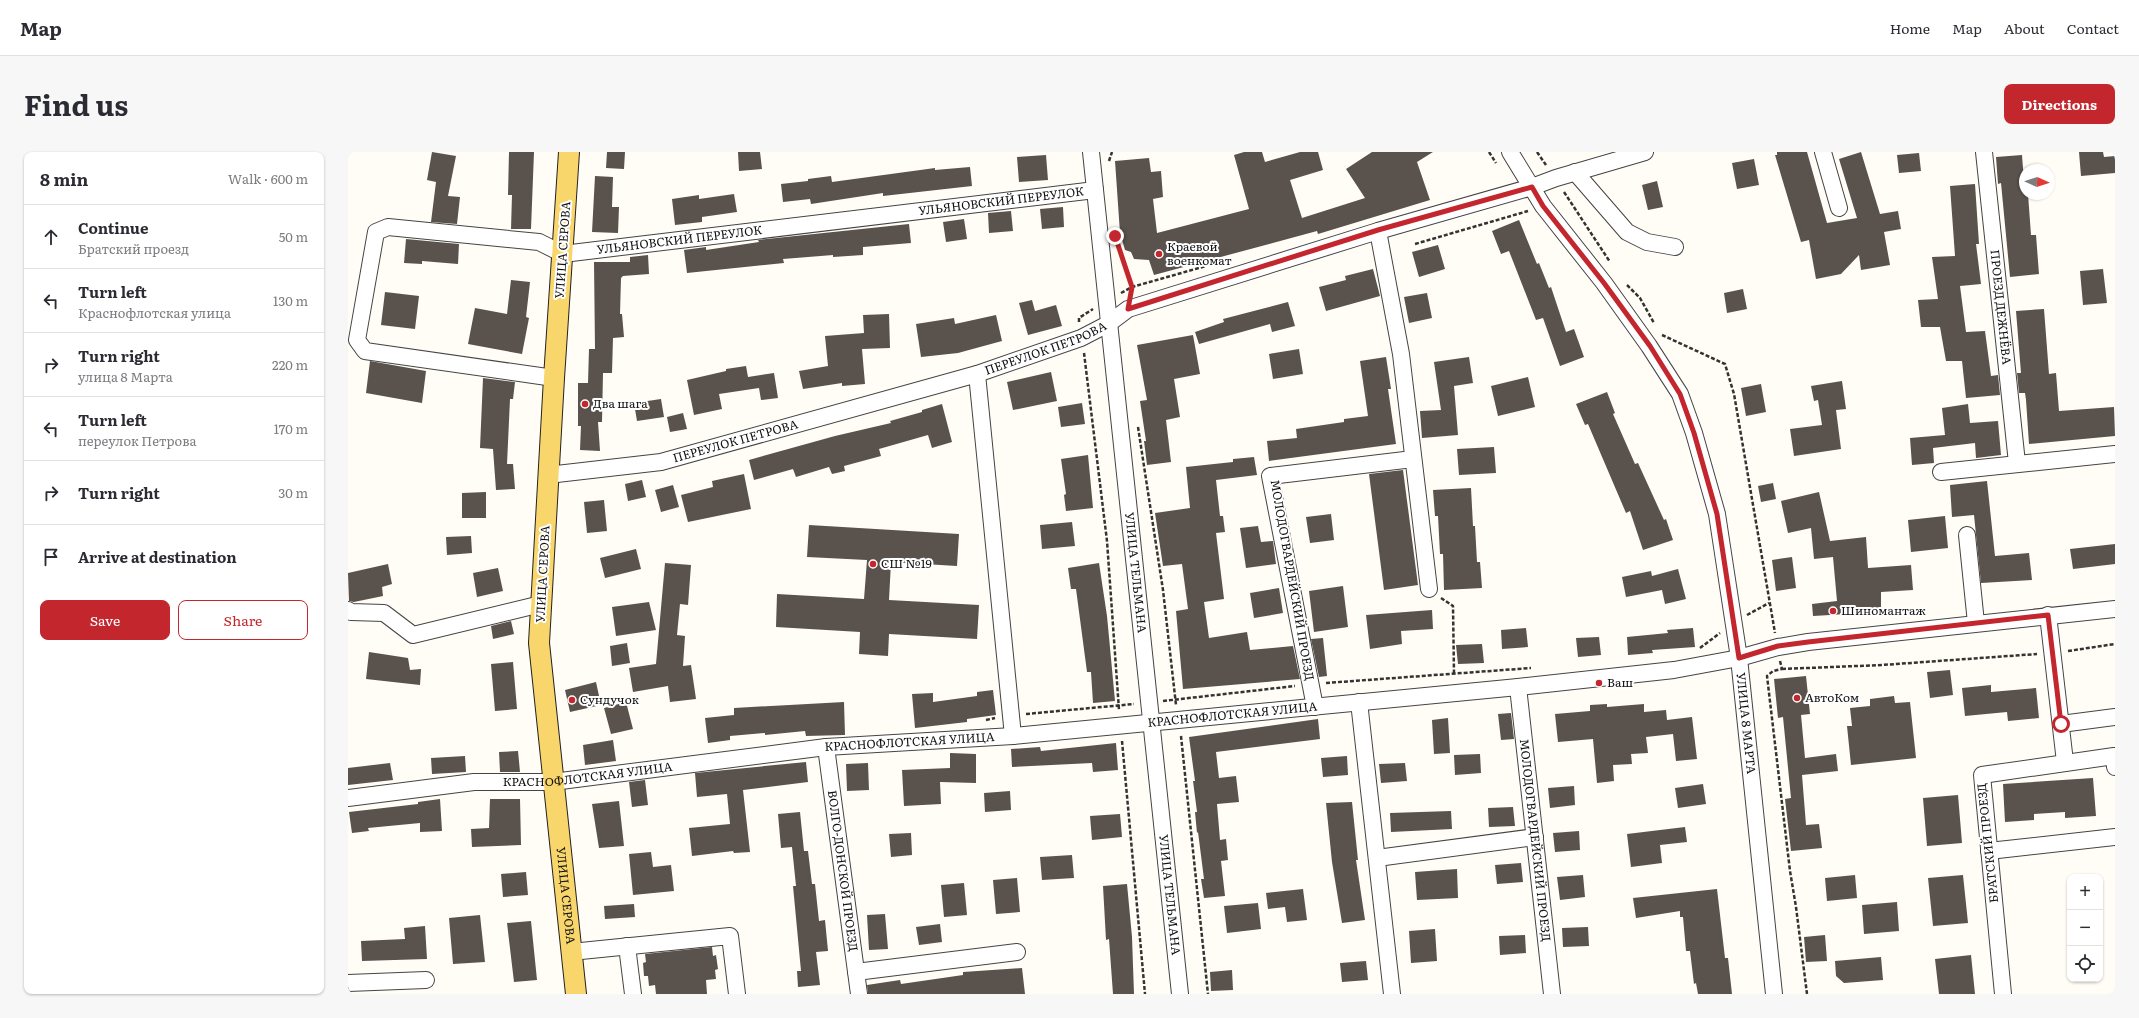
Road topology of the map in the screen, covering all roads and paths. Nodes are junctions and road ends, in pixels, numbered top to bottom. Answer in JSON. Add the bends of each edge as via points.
{"nodes":[{"id":1,"x":569,"y":152,"type":"edge"},
{"id":2,"x":1091,"y":152,"type":"edge"},
{"id":3,"x":1112,"y":152,"type":"edge"},
{"id":4,"x":1489,"y":152,"type":"edge"},
{"id":5,"x":1510,"y":152,"type":"edge"},
{"id":6,"x":1645,"y":152,"type":"edge"},
{"id":7,"x":1823,"y":152,"type":"edge"},
{"id":8,"x":1984,"y":152,"type":"edge"},
{"id":9,"x":1497,"y":164,"type":"dead end"},
{"id":10,"x":1110,"y":168,"type":"dead end"},
{"id":11,"x":1575,"y":172,"type":"junction"},
{"id":12,"x":1532,"y":187,"type":"junction"},
{"id":13,"x":1095,"y":190,"type":"junction"},
{"id":14,"x":1568,"y":200,"type":"dead end"},
{"id":15,"x":1543,"y":206,"type":"junction"},
{"id":16,"x":1839,"y":208,"type":"dead end"},
{"id":17,"x":1378,"y":230,"type":"junction"},
{"id":18,"x":1115,"y":236,"type":"dead end"},
{"id":19,"x":1415,"y":244,"type":"dead end"},
{"id":20,"x":1676,"y":247,"type":"dead end"},
{"id":21,"x":563,"y":254,"type":"junction"},
{"id":22,"x":1209,"y":265,"type":"dead end"},
{"id":23,"x":1132,"y":287,"type":"junction"},
{"id":24,"x":1106,"y":301,"type":"junction"},
{"id":25,"x":1128,"y":309,"type":"junction"},
{"id":26,"x":1108,"y":324,"type":"junction"},
{"id":27,"x":1082,"y":338,"type":"junction"},
{"id":28,"x":977,"y":374,"type":"junction"},
{"id":29,"x":554,"y":378,"type":"junction"},
{"id":30,"x":1138,"y":426,"type":"dead end"},
{"id":31,"x":2115,"y":454,"type":"edge"},
{"id":32,"x":1413,"y":458,"type":"junction"},
{"id":33,"x":2017,"y":463,"type":"junction"},
{"id":34,"x":1940,"y":472,"type":"dead end"},
{"id":35,"x":548,"y":475,"type":"junction"},
{"id":36,"x":1967,"y":535,"type":"dead end"},
{"id":37,"x":1429,"y":589,"type":"joint"},
{"id":38,"x":1769,"y":603,"type":"dead end"},
{"id":39,"x":541,"y":604,"type":"junction"},
{"id":40,"x":2115,"y":609,"type":"edge"},
{"id":41,"x":348,"y":610,"type":"edge"},
{"id":42,"x":2048,"y":615,"type":"junction"},
{"id":43,"x":1733,"y":622,"type":"junction"},
{"id":44,"x":1976,"y":623,"type":"junction"},
{"id":45,"x":2115,"y":644,"type":"edge"},
{"id":46,"x":1699,"y":649,"type":"dead end"},
{"id":47,"x":2053,"y":652,"type":"junction"},
{"id":48,"x":1739,"y":658,"type":"junction"},
{"id":49,"x":1539,"y":667,"type":"dead end"},
{"id":50,"x":1782,"y":669,"type":"dead end"},
{"id":51,"x":1454,"y":674,"type":"junction"},
{"id":52,"x":1310,"y":684,"type":"junction"},
{"id":53,"x":1518,"y":687,"type":"junction"},
{"id":54,"x":1175,"y":699,"type":"junction"},
{"id":55,"x":1150,"y":702,"type":"junction"},
{"id":56,"x":1359,"y":702,"type":"junction"},
{"id":57,"x":1119,"y":705,"type":"junction"},
{"id":58,"x":1315,"y":706,"type":"junction"},
{"id":59,"x":1011,"y":716,"type":"junction"},
{"id":60,"x":2115,"y":718,"type":"edge"},
{"id":61,"x":986,"y":720,"type":"dead end"},
{"id":62,"x":1178,"y":720,"type":"junction"},
{"id":63,"x":1152,"y":722,"type":"junction"},
{"id":64,"x":2061,"y":724,"type":"junction"},
{"id":65,"x":1120,"y":725,"type":"junction"},
{"id":66,"x":1012,"y":736,"type":"junction"},
{"id":67,"x":826,"y":747,"type":"junction"},
{"id":68,"x":2065,"y":762,"type":"junction"},
{"id":69,"x":2115,"y":768,"type":"edge"},
{"id":70,"x":553,"y":782,"type":"junction"},
{"id":71,"x":348,"y":798,"type":"edge"},
{"id":72,"x":1535,"y":837,"type":"junction"},
{"id":73,"x":2115,"y":837,"type":"edge"},
{"id":74,"x":1989,"y":851,"type":"junction"},
{"id":75,"x":1377,"y":858,"type":"junction"},
{"id":76,"x":627,"y":946,"type":"junction"},
{"id":77,"x":571,"y":952,"type":"junction"},
{"id":78,"x":1017,"y":952,"type":"dead end"},
{"id":79,"x":856,"y":972,"type":"junction"},
{"id":80,"x":426,"y":980,"type":"dead end"},
{"id":81,"x":348,"y":983,"type":"edge"},
{"id":82,"x":576,"y":994,"type":"edge"},
{"id":83,"x":633,"y":994,"type":"edge"},
{"id":84,"x":737,"y":994,"type":"edge"},
{"id":85,"x":859,"y":994,"type":"edge"},
{"id":86,"x":1145,"y":994,"type":"edge"},
{"id":87,"x":1180,"y":994,"type":"edge"},
{"id":88,"x":1208,"y":994,"type":"edge"},
{"id":89,"x":1392,"y":994,"type":"edge"},
{"id":90,"x":1552,"y":994,"type":"edge"},
{"id":91,"x":1774,"y":994,"type":"edge"},
{"id":92,"x":2003,"y":994,"type":"edge"}],
"edges":[{"from":1,"to":21,"type":"main road","name":"УЛИЦА СЕРОВА"},
{"from":2,"to":13,"type":"street","name":"УЛИЦА ТЕЛЬМАНА"},
{"from":3,"to":10,"type":"path"},
{"from":4,"to":9,"type":"path"},
{"from":5,"to":12,"type":"street","name":"УЛИЦА 8 МАРТА"},
{"from":6,"to":11,"type":"street","name":"ПЕРЕУЛОК ПЕТРОВА"},
{"from":7,"to":16,"type":"street"},
{"from":8,"to":33,"type":"street","name":"ПРОЕЗД ДЕЖНЁВА"},
{"from":11,"to":12,"type":"street","name":"ПЕРЕУЛОК ПЕТРОВА"},
{"from":11,"to":20,"type":"street","via":[[1627,232],[1647,242]]},
{"from":12,"to":15,"type":"street","name":"УЛИЦА 8 МАРТА"},
{"from":12,"to":17,"type":"street","name":"ПЕРЕУЛОК ПЕТРОВА"},
{"from":13,"to":21,"type":"street","name":"УЛЬЯНОВСКИЙ ПЕРЕУЛОК"},
{"from":13,"to":24,"type":"street","name":"УЛИЦА ТЕЛЬМАНА"},
{"from":14,"to":15,"type":"path"},
{"from":15,"to":19,"type":"path"},
{"from":15,"to":43,"type":"street","name":"УЛИЦА 8 МАРТА","via":[[1650,346],[1680,394],[1717,514]]},
{"from":17,"to":25,"type":"street","name":"ПЕРЕУЛОК ПЕТРОВА"},
{"from":17,"to":32,"type":"street","via":[[1401,354]]},
{"from":18,"to":23,"type":"path"},
{"from":21,"to":29,"type":"main road","name":"УЛИЦА СЕРОВА"},
{"from":21,"to":29,"type":"street","via":[[539,242],[388,227],[376,232],[357,340],[365,350]]},
{"from":22,"to":23,"type":"path"},
{"from":23,"to":24,"type":"path"},
{"from":23,"to":25,"type":"path"},
{"from":24,"to":26,"type":"street","name":"УЛИЦА ТЕЛЬМАНА"},
{"from":24,"to":27,"type":"path","via":[[1079,318]]},
{"from":25,"to":26,"type":"street","name":"ПЕРЕУЛОК ПЕТРОВА"},
{"from":26,"to":27,"type":"street","name":"ПЕРЕУЛОК ПЕТРОВА"},
{"from":26,"to":55,"type":"street","name":"УЛИЦА ТЕЛЬМАНА"},
{"from":27,"to":28,"type":"street","name":"ПЕРЕУЛОК ПЕТРОВА"},
{"from":27,"to":57,"type":"path","via":[[1107,542]]},
{"from":28,"to":35,"type":"street","name":"ПЕРЕУЛОК ПЕТРОВА","via":[[661,462]]},
{"from":28,"to":59,"type":"street"},
{"from":29,"to":35,"type":"main road","name":"УЛИЦА СЕРОВА"},
{"from":30,"to":54,"type":"path","via":[[1163,590]]},
{"from":31,"to":33,"type":"street"},
{"from":32,"to":37,"type":"street"},
{"from":32,"to":52,"type":"street","name":"МОЛОДОГВАРДЕЙСКИЙ ПРОЕЗД","via":[[1270,476]]},
{"from":33,"to":34,"type":"street"},
{"from":35,"to":39,"type":"main road","name":"УЛИЦА СЕРОВА"},
{"from":36,"to":44,"type":"street"},
{"from":37,"to":51,"type":"path","via":[[1453,606]]},
{"from":38,"to":43,"type":"path"},
{"from":39,"to":41,"type":"street","via":[[413,635],[384,612]]},
{"from":39,"to":70,"type":"main road","name":"УЛИЦА СЕРОВА","via":[[539,643]]},
{"from":40,"to":42,"type":"street","name":"КРАСНОФЛОТСКАЯ УЛИЦА"},
{"from":42,"to":44,"type":"street","name":"КРАСНОФЛОТСКАЯ УЛИЦА"},
{"from":42,"to":47,"type":"street"},
{"from":43,"to":46,"type":"path"},
{"from":43,"to":48,"type":"street","name":"УЛИЦА 8 МАРТА"},
{"from":44,"to":48,"type":"street","name":"КРАСНОФЛОТСКАЯ УЛИЦА","via":[[1778,646]]},
{"from":45,"to":47,"type":"path"},
{"from":47,"to":50,"type":"path","via":[[1882,665]]},
{"from":47,"to":64,"type":"street"},
{"from":48,"to":53,"type":"street","name":"КРАСНОФЛОТСКАЯ УЛИЦА","via":[[1674,670]]},
{"from":48,"to":91,"type":"street","name":"УЛИЦА 8 МАРТА"},
{"from":49,"to":51,"type":"path"},
{"from":51,"to":52,"type":"path"},
{"from":52,"to":54,"type":"path"},
{"from":52,"to":58,"type":"street","name":"МОЛОДОГВАРДЕЙСКИЙ ПРОЕЗД"},
{"from":53,"to":56,"type":"street","name":"КРАСНОФЛОТСКАЯ УЛИЦА"},
{"from":53,"to":72,"type":"street","name":"МОЛОДОГВАРДЕЙСКИЙ ПРОЕЗД"},
{"from":54,"to":55,"type":"path"},
{"from":54,"to":62,"type":"path"},
{"from":55,"to":57,"type":"path"},
{"from":55,"to":63,"type":"street","name":"УЛИЦА ТЕЛЬМАНА"},
{"from":56,"to":58,"type":"street","name":"КРАСНОФЛОТСКАЯ УЛИЦА"},
{"from":56,"to":75,"type":"street"},
{"from":57,"to":59,"type":"path"},
{"from":57,"to":65,"type":"path"},
{"from":58,"to":62,"type":"street","name":"КРАСНОФЛОТСКАЯ УЛИЦА"},
{"from":59,"to":61,"type":"path"},
{"from":59,"to":66,"type":"street"},
{"from":60,"to":64,"type":"street"},
{"from":62,"to":63,"type":"street","name":"КРАСНОФЛОТСКАЯ УЛИЦА"},
{"from":62,"to":88,"type":"path"},
{"from":63,"to":65,"type":"street","name":"КРАСНОФЛОТСКАЯ УЛИЦА"},
{"from":63,"to":87,"type":"street","name":"УЛИЦА ТЕЛЬМАНА"},
{"from":64,"to":68,"type":"street"},
{"from":65,"to":66,"type":"street","name":"КРАСНОФЛОТСКАЯ УЛИЦА"},
{"from":65,"to":86,"type":"path"},
{"from":66,"to":67,"type":"street","name":"КРАСНОФЛОТСКАЯ УЛИЦА"},
{"from":67,"to":70,"type":"street","name":"КРАСНОФЛОТСКАЯ УЛИЦА"},
{"from":67,"to":79,"type":"street","name":"ВОЛГО-ДОНСКОЙ ПРОЕЗД"},
{"from":68,"to":69,"type":"street","name":"БРАТСКИЙ ПРОЕЗД","via":[[2114,756]]},
{"from":68,"to":74,"type":"street","name":"БРАТСКИЙ ПРОЕЗД","via":[[1982,775]]},
{"from":70,"to":71,"type":"street","name":"КРАСНОФЛОТСКАЯ УЛИЦА","via":[[474,782]]},
{"from":70,"to":77,"type":"main road","name":"УЛИЦА СЕРОВА"},
{"from":72,"to":75,"type":"street"},
{"from":72,"to":90,"type":"street","name":"МОЛОДОГВАРДЕЙСКИЙ ПРОЕЗД"},
{"from":73,"to":74,"type":"street"},
{"from":74,"to":92,"type":"street","name":"БРАТСКИЙ ПРОЕЗД"},
{"from":75,"to":89,"type":"street"},
{"from":76,"to":77,"type":"street"},
{"from":76,"to":83,"type":"street"},
{"from":76,"to":84,"type":"street","via":[[730,936]]},
{"from":77,"to":82,"type":"main road","name":"УЛИЦА СЕРОВА"},
{"from":78,"to":79,"type":"street"},
{"from":79,"to":85,"type":"street","name":"ВОЛГО-ДОНСКОЙ ПРОЕЗД"},
{"from":80,"to":81,"type":"street"}]}
